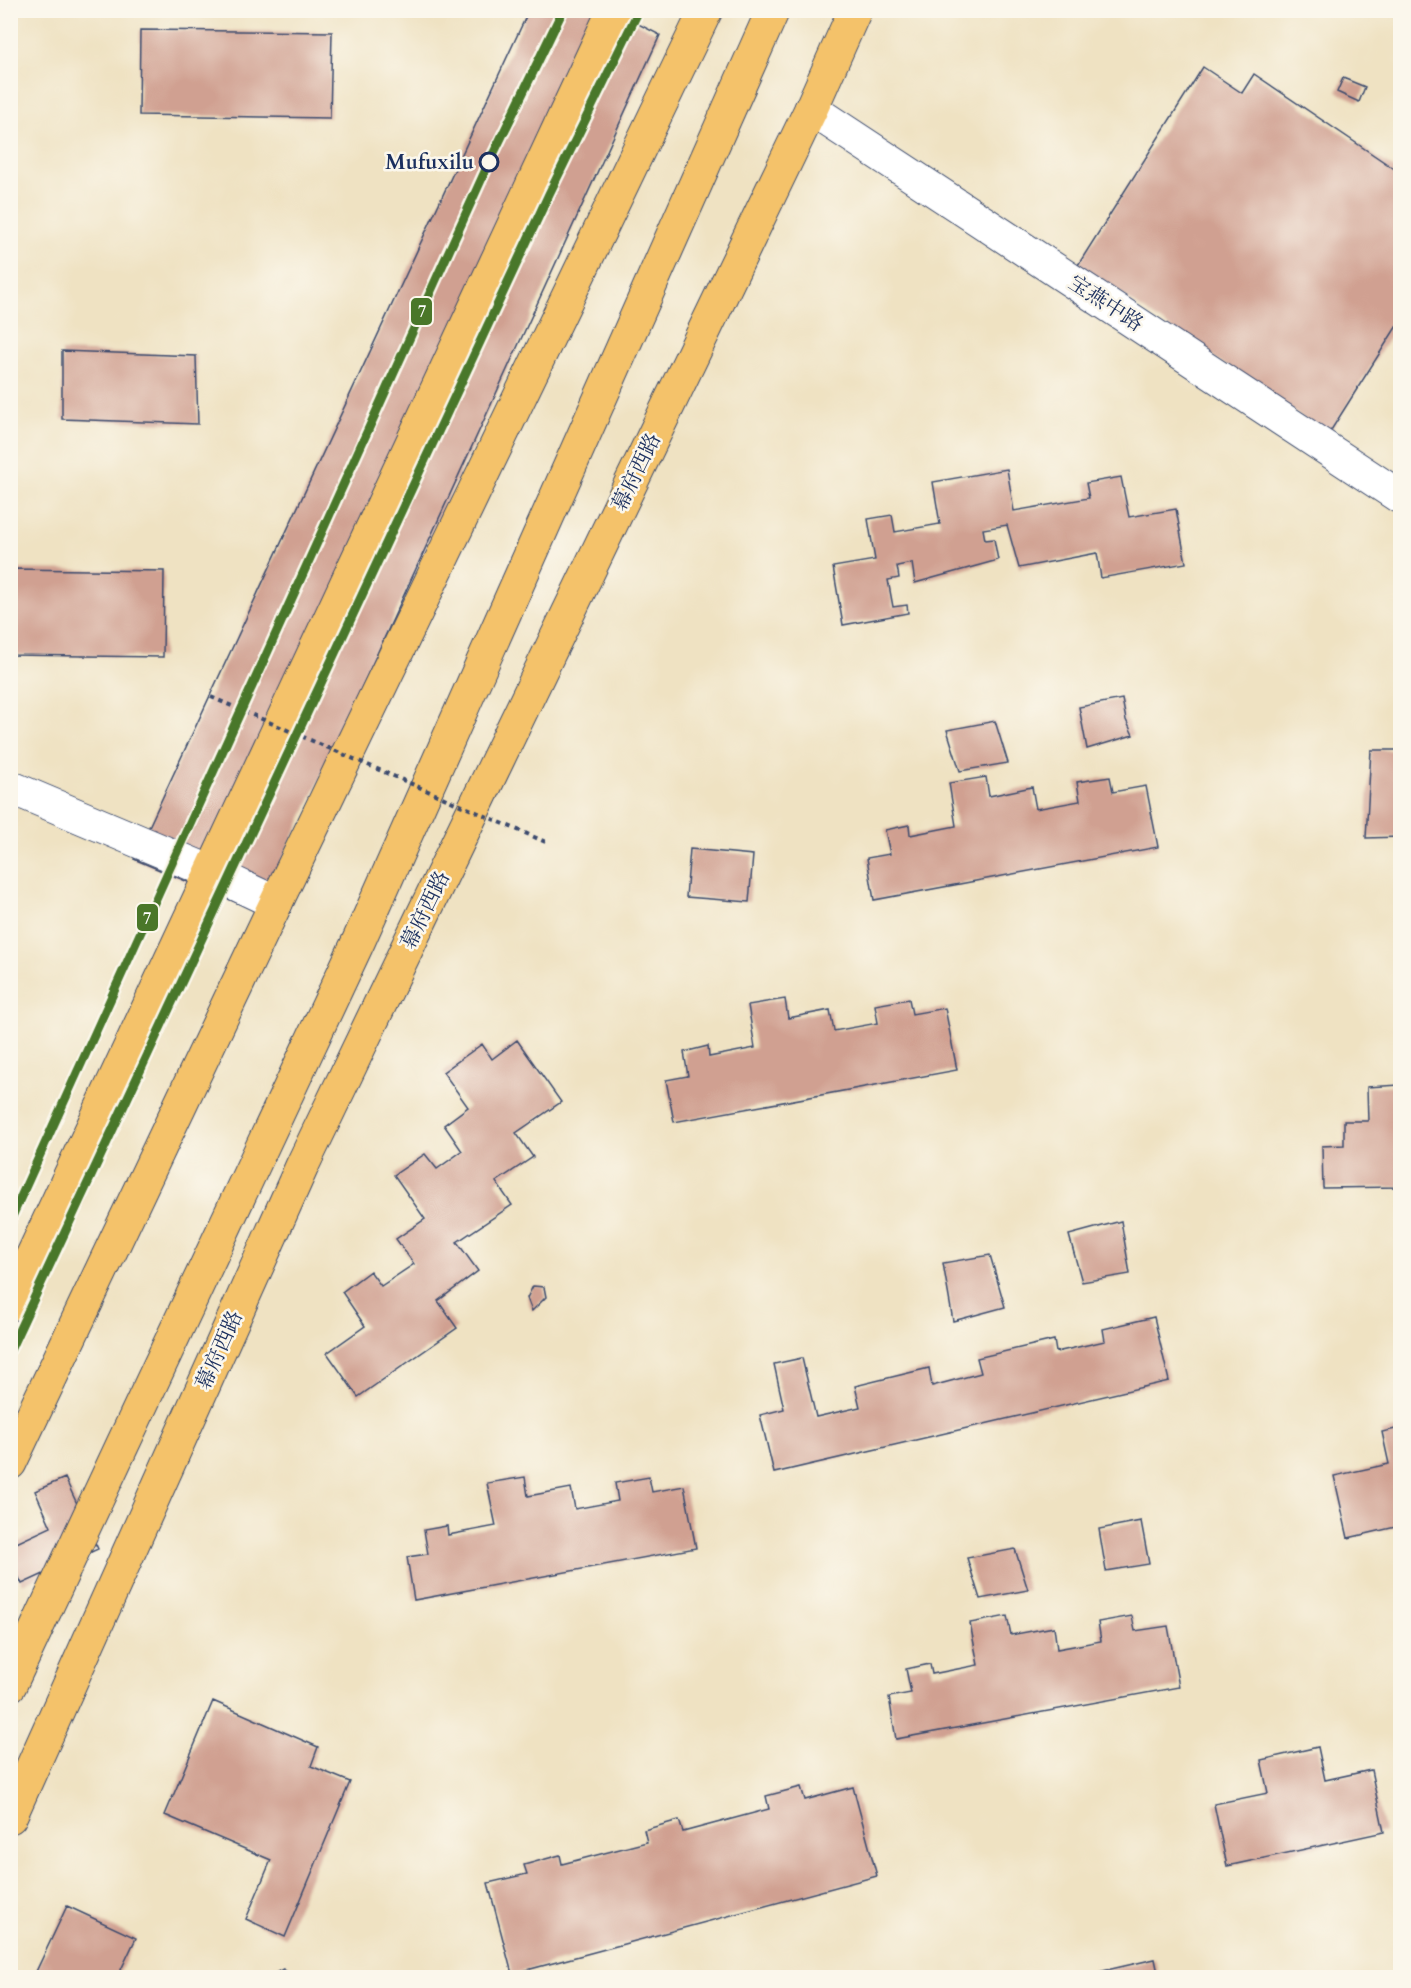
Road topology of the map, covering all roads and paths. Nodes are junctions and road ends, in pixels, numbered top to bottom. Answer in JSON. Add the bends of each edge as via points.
{"nodes":[{"id":1,"x":614,"y":10,"type":"edge"},
{"id":2,"x":706,"y":10,"type":"edge"},
{"id":3,"x":773,"y":10,"type":"edge"},
{"id":4,"x":855,"y":10,"type":"edge"},
{"id":5,"x":811,"y":109,"type":"junction"},
{"id":6,"x":1401,"y":497,"type":"edge"},
{"id":7,"x":211,"y":696,"type":"dead end"},
{"id":8,"x":10,"y":787,"type":"edge"},
{"id":9,"x":548,"y":843,"type":"dead end"},
{"id":10,"x":211,"y":872,"type":"junction"},
{"id":11,"x":276,"y":903,"type":"junction"},
{"id":12,"x":10,"y":1304,"type":"edge"},
{"id":13,"x":10,"y":1463,"type":"edge"},
{"id":14,"x":10,"y":1685,"type":"edge"},
{"id":15,"x":10,"y":1817,"type":"edge"}],
"edges":[{"from":1,"to":10,"type":"main road"},
{"from":2,"to":11,"type":"main road"},
{"from":3,"to":14,"type":"main road","via":[[359,940]]},
{"from":4,"to":5,"type":"main road","name":"幕府西路"},
{"from":5,"to":6,"type":"street","name":"宝燕中路"},
{"from":5,"to":15,"type":"main road","name":"幕府西路","via":[[303,1164]]},
{"from":7,"to":9,"type":"path","bridge":true},
{"from":8,"to":10,"type":"street"},
{"from":10,"to":11,"type":"street"},
{"from":10,"to":12,"type":"main road"},
{"from":11,"to":13,"type":"main road"}]}
